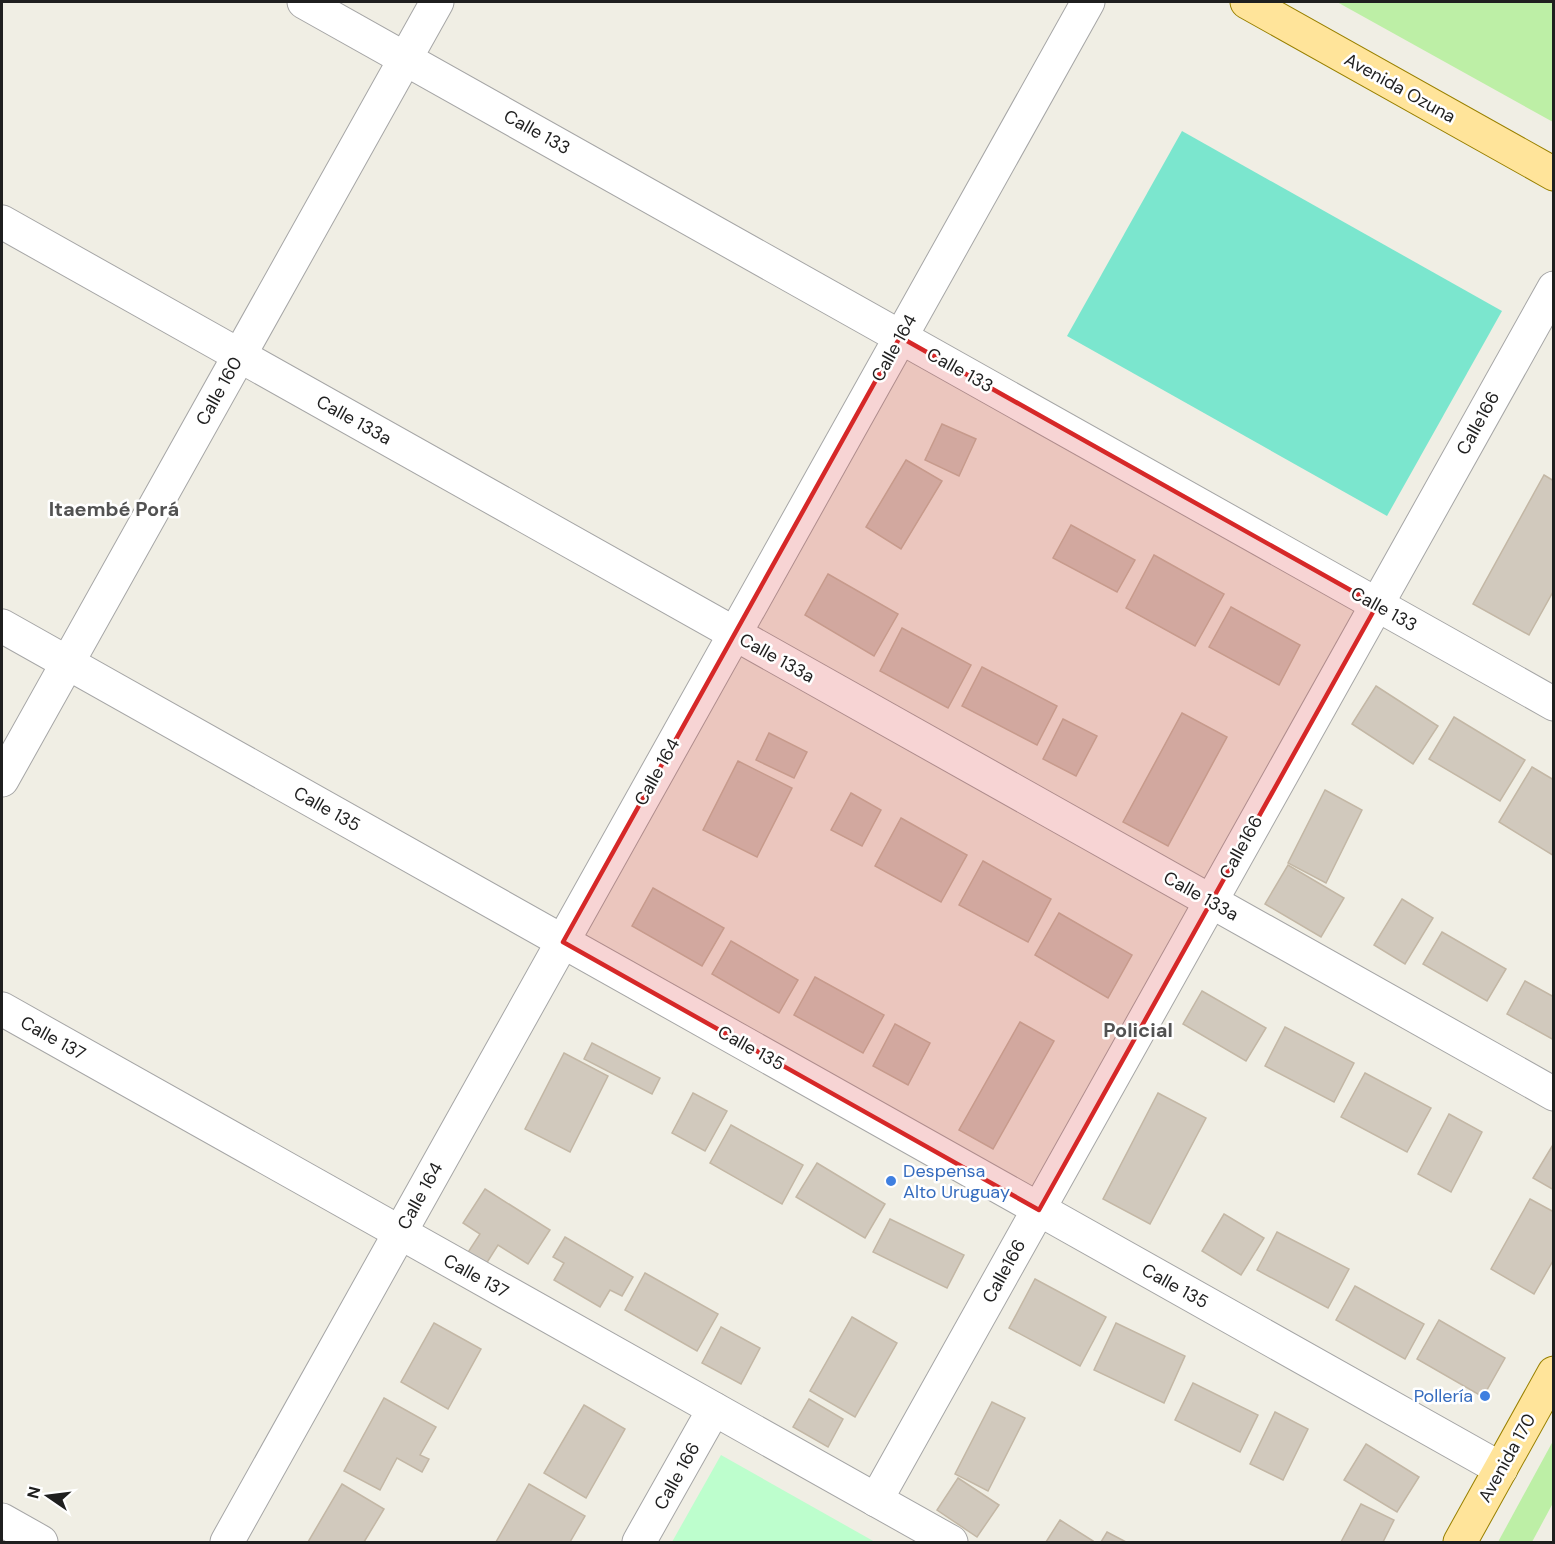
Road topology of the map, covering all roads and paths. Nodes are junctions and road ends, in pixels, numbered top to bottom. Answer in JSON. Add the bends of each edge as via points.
{"nodes":[{"id":1,"x":304,"y":2,"type":"edge"},
{"id":2,"x":437,"y":2,"type":"edge"},
{"id":3,"x":1088,"y":2,"type":"edge"},
{"id":4,"x":1247,"y":2,"type":"edge"},
{"id":5,"x":405,"y":58,"type":"junction"},
{"id":6,"x":1554,"y":174,"type":"edge"},
{"id":7,"x":2,"y":222,"type":"edge"},
{"id":8,"x":1554,"y":288,"type":"edge"},
{"id":9,"x":900,"y":337,"type":"junction"},
{"id":10,"x":239,"y":355,"type":"junction"},
{"id":11,"x":1377,"y":605,"type":"junction"},
{"id":12,"x":2,"y":626,"type":"edge"},
{"id":13,"x":734,"y":634,"type":"junction"},
{"id":14,"x":67,"y":663,"type":"junction"},
{"id":15,"x":1554,"y":704,"type":"edge"},
{"id":16,"x":2,"y":780,"type":"edge"},
{"id":17,"x":1211,"y":901,"type":"junction"},
{"id":18,"x":562,"y":942,"type":"junction"},
{"id":19,"x":2,"y":1009,"type":"edge"},
{"id":20,"x":1554,"y":1094,"type":"edge"},
{"id":21,"x":1039,"y":1209,"type":"junction"},
{"id":22,"x":400,"y":1233,"type":"junction"},
{"id":23,"x":1554,"y":1373,"type":"edge"},
{"id":24,"x":714,"y":1409,"type":"junction"},
{"id":25,"x":1501,"y":1469,"type":"junction"},
{"id":26,"x":876,"y":1500,"type":"junction"},
{"id":27,"x":2,"y":1520,"type":"edge"},
{"id":28,"x":231,"y":1541,"type":"edge"},
{"id":29,"x":41,"y":1542,"type":"edge"},
{"id":30,"x":639,"y":1542,"type":"edge"},
{"id":31,"x":951,"y":1542,"type":"edge"},
{"id":32,"x":1460,"y":1542,"type":"edge"}],
"edges":[{"from":1,"to":5,"type":"street","name":"Calle 133"},
{"from":2,"to":5,"type":"street","name":"Calle 160"},
{"from":3,"to":9,"type":"street","name":"Calle 164"},
{"from":4,"to":6,"type":"main road","name":"Avenida Ozuna"},
{"from":5,"to":9,"type":"street","name":"Calle 133"},
{"from":5,"to":10,"type":"street","name":"Calle 160"},
{"from":7,"to":10,"type":"street","name":"Calle 133a"},
{"from":8,"to":11,"type":"street","name":"Calle166"},
{"from":9,"to":11,"type":"street","name":"Calle 133"},
{"from":9,"to":13,"type":"street","name":"Calle 164"},
{"from":10,"to":13,"type":"street","name":"Calle 133a"},
{"from":10,"to":14,"type":"street","name":"Calle 160"},
{"from":11,"to":15,"type":"street","name":"Calle 133"},
{"from":11,"to":17,"type":"street","name":"Calle166"},
{"from":12,"to":14,"type":"street","name":"Calle 135"},
{"from":13,"to":17,"type":"street","name":"Calle 133a"},
{"from":13,"to":18,"type":"street","name":"Calle 164"},
{"from":14,"to":16,"type":"street","name":"Calle 160"},
{"from":14,"to":18,"type":"street","name":"Calle 135"},
{"from":17,"to":20,"type":"street","name":"Calle 133a"},
{"from":17,"to":21,"type":"street","name":"Calle166"},
{"from":18,"to":21,"type":"street","name":"Calle 135"},
{"from":18,"to":22,"type":"street","name":"Calle 164"},
{"from":19,"to":22,"type":"street","name":"Calle 137"},
{"from":21,"to":25,"type":"street","name":"Calle 135"},
{"from":21,"to":26,"type":"street","name":"Calle166"},
{"from":22,"to":24,"type":"street","name":"Calle 137"},
{"from":22,"to":28,"type":"street","name":"Calle 164"},
{"from":23,"to":25,"type":"main road","name":"Avenida 170"},
{"from":24,"to":26,"type":"street","name":"Calle 137"},
{"from":24,"to":30,"type":"street","name":"Calle 166"},
{"from":25,"to":32,"type":"main road","name":"Avenida 170"},
{"from":26,"to":31,"type":"street","name":"Calle 137"},
{"from":27,"to":29,"type":"street"}]}
